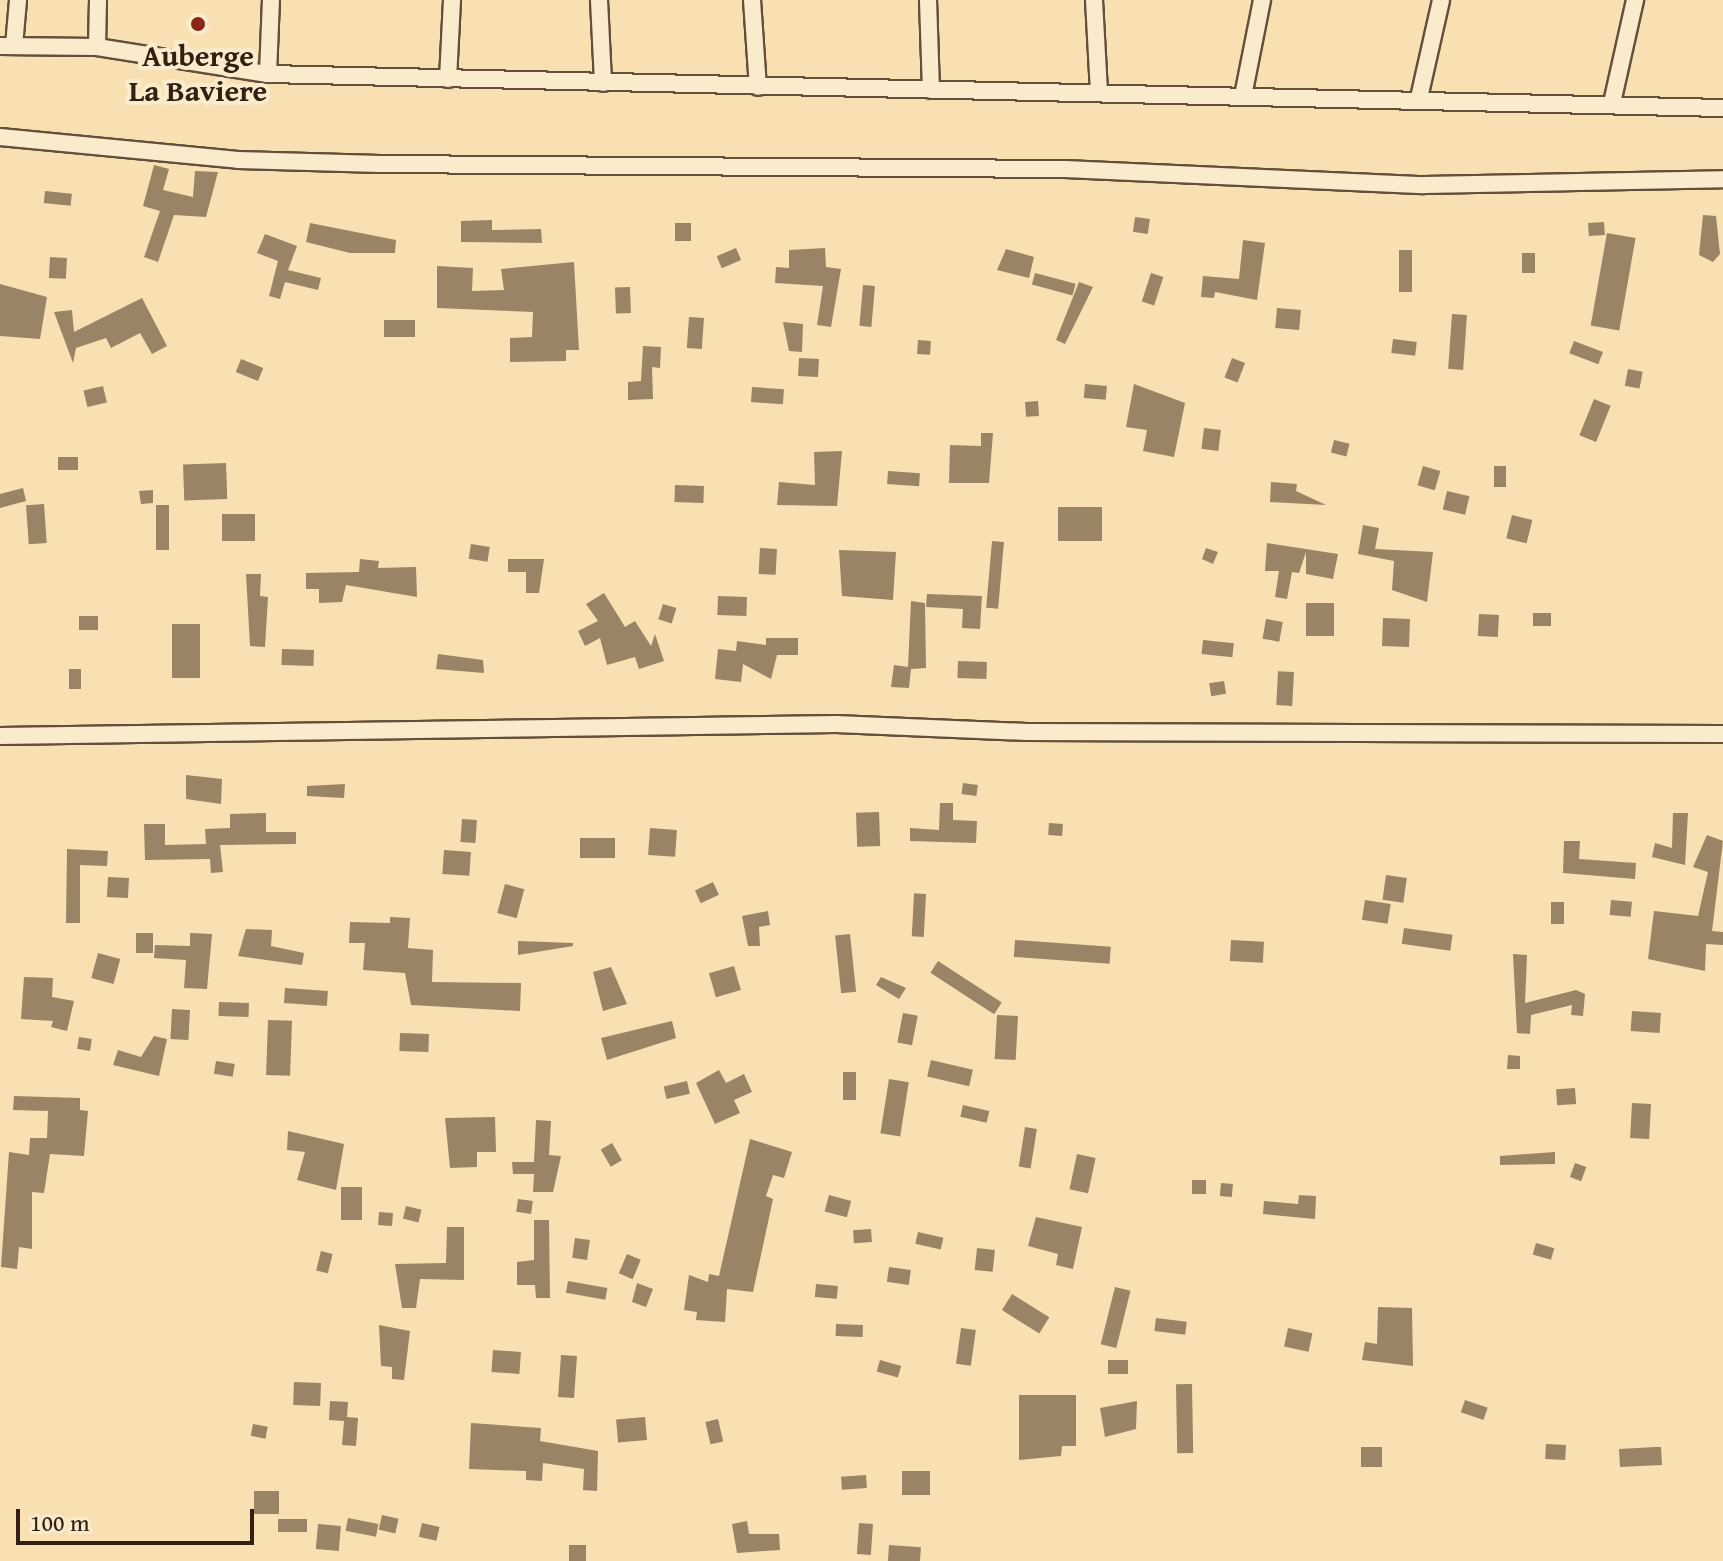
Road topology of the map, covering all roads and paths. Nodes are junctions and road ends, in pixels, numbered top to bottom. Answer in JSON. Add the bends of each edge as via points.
{"nodes":[{"id":1,"x":18,"y":0,"type":"edge"},
{"id":2,"x":98,"y":0,"type":"edge"},
{"id":3,"x":271,"y":0,"type":"edge"},
{"id":4,"x":452,"y":0,"type":"edge"},
{"id":5,"x":599,"y":0,"type":"edge"},
{"id":6,"x":752,"y":0,"type":"edge"},
{"id":7,"x":928,"y":0,"type":"edge"},
{"id":8,"x":1094,"y":0,"type":"edge"},
{"id":9,"x":1262,"y":0,"type":"edge"},
{"id":10,"x":1441,"y":0,"type":"edge"},
{"id":11,"x":1635,"y":0,"type":"edge"},
{"id":12,"x":7,"y":46,"type":"edge"},
{"id":13,"x":97,"y":47,"type":"junction"},
{"id":14,"x":268,"y":74,"type":"junction"},
{"id":15,"x":448,"y":79,"type":"junction"},
{"id":16,"x":603,"y":83,"type":"junction"},
{"id":17,"x":758,"y":87,"type":"junction"},
{"id":18,"x":931,"y":90,"type":"junction"},
{"id":19,"x":1099,"y":93,"type":"junction"},
{"id":20,"x":1243,"y":96,"type":"junction"},
{"id":21,"x":1419,"y":98,"type":"junction"},
{"id":22,"x":1612,"y":103,"type":"junction"},
{"id":23,"x":1723,"y":108,"type":"edge"},
{"id":24,"x":0,"y":137,"type":"edge"},
{"id":25,"x":1723,"y":179,"type":"edge"},
{"id":26,"x":1723,"y":734,"type":"edge"},
{"id":27,"x":0,"y":736,"type":"edge"}],
"edges":[{"from":1,"to":12,"type":"street"},
{"from":2,"to":13,"type":"street"},
{"from":3,"to":14,"type":"street"},
{"from":4,"to":15,"type":"street"},
{"from":5,"to":16,"type":"street"},
{"from":6,"to":17,"type":"street"},
{"from":7,"to":18,"type":"street"},
{"from":8,"to":19,"type":"street"},
{"from":9,"to":20,"type":"street"},
{"from":10,"to":21,"type":"street"},
{"from":11,"to":22,"type":"street"},
{"from":12,"to":13,"type":"street"},
{"from":13,"to":14,"type":"street"},
{"from":14,"to":15,"type":"street"},
{"from":15,"to":16,"type":"street"},
{"from":16,"to":17,"type":"street"},
{"from":17,"to":18,"type":"street"},
{"from":18,"to":19,"type":"street"},
{"from":19,"to":20,"type":"street"},
{"from":20,"to":21,"type":"street"},
{"from":21,"to":22,"type":"street"},
{"from":22,"to":23,"type":"street"},
{"from":24,"to":25,"type":"street","via":[[238,160],[380,164],[1065,169],[1484,186]]},
{"from":26,"to":27,"type":"street","via":[[1027,732],[836,724]]}]}
